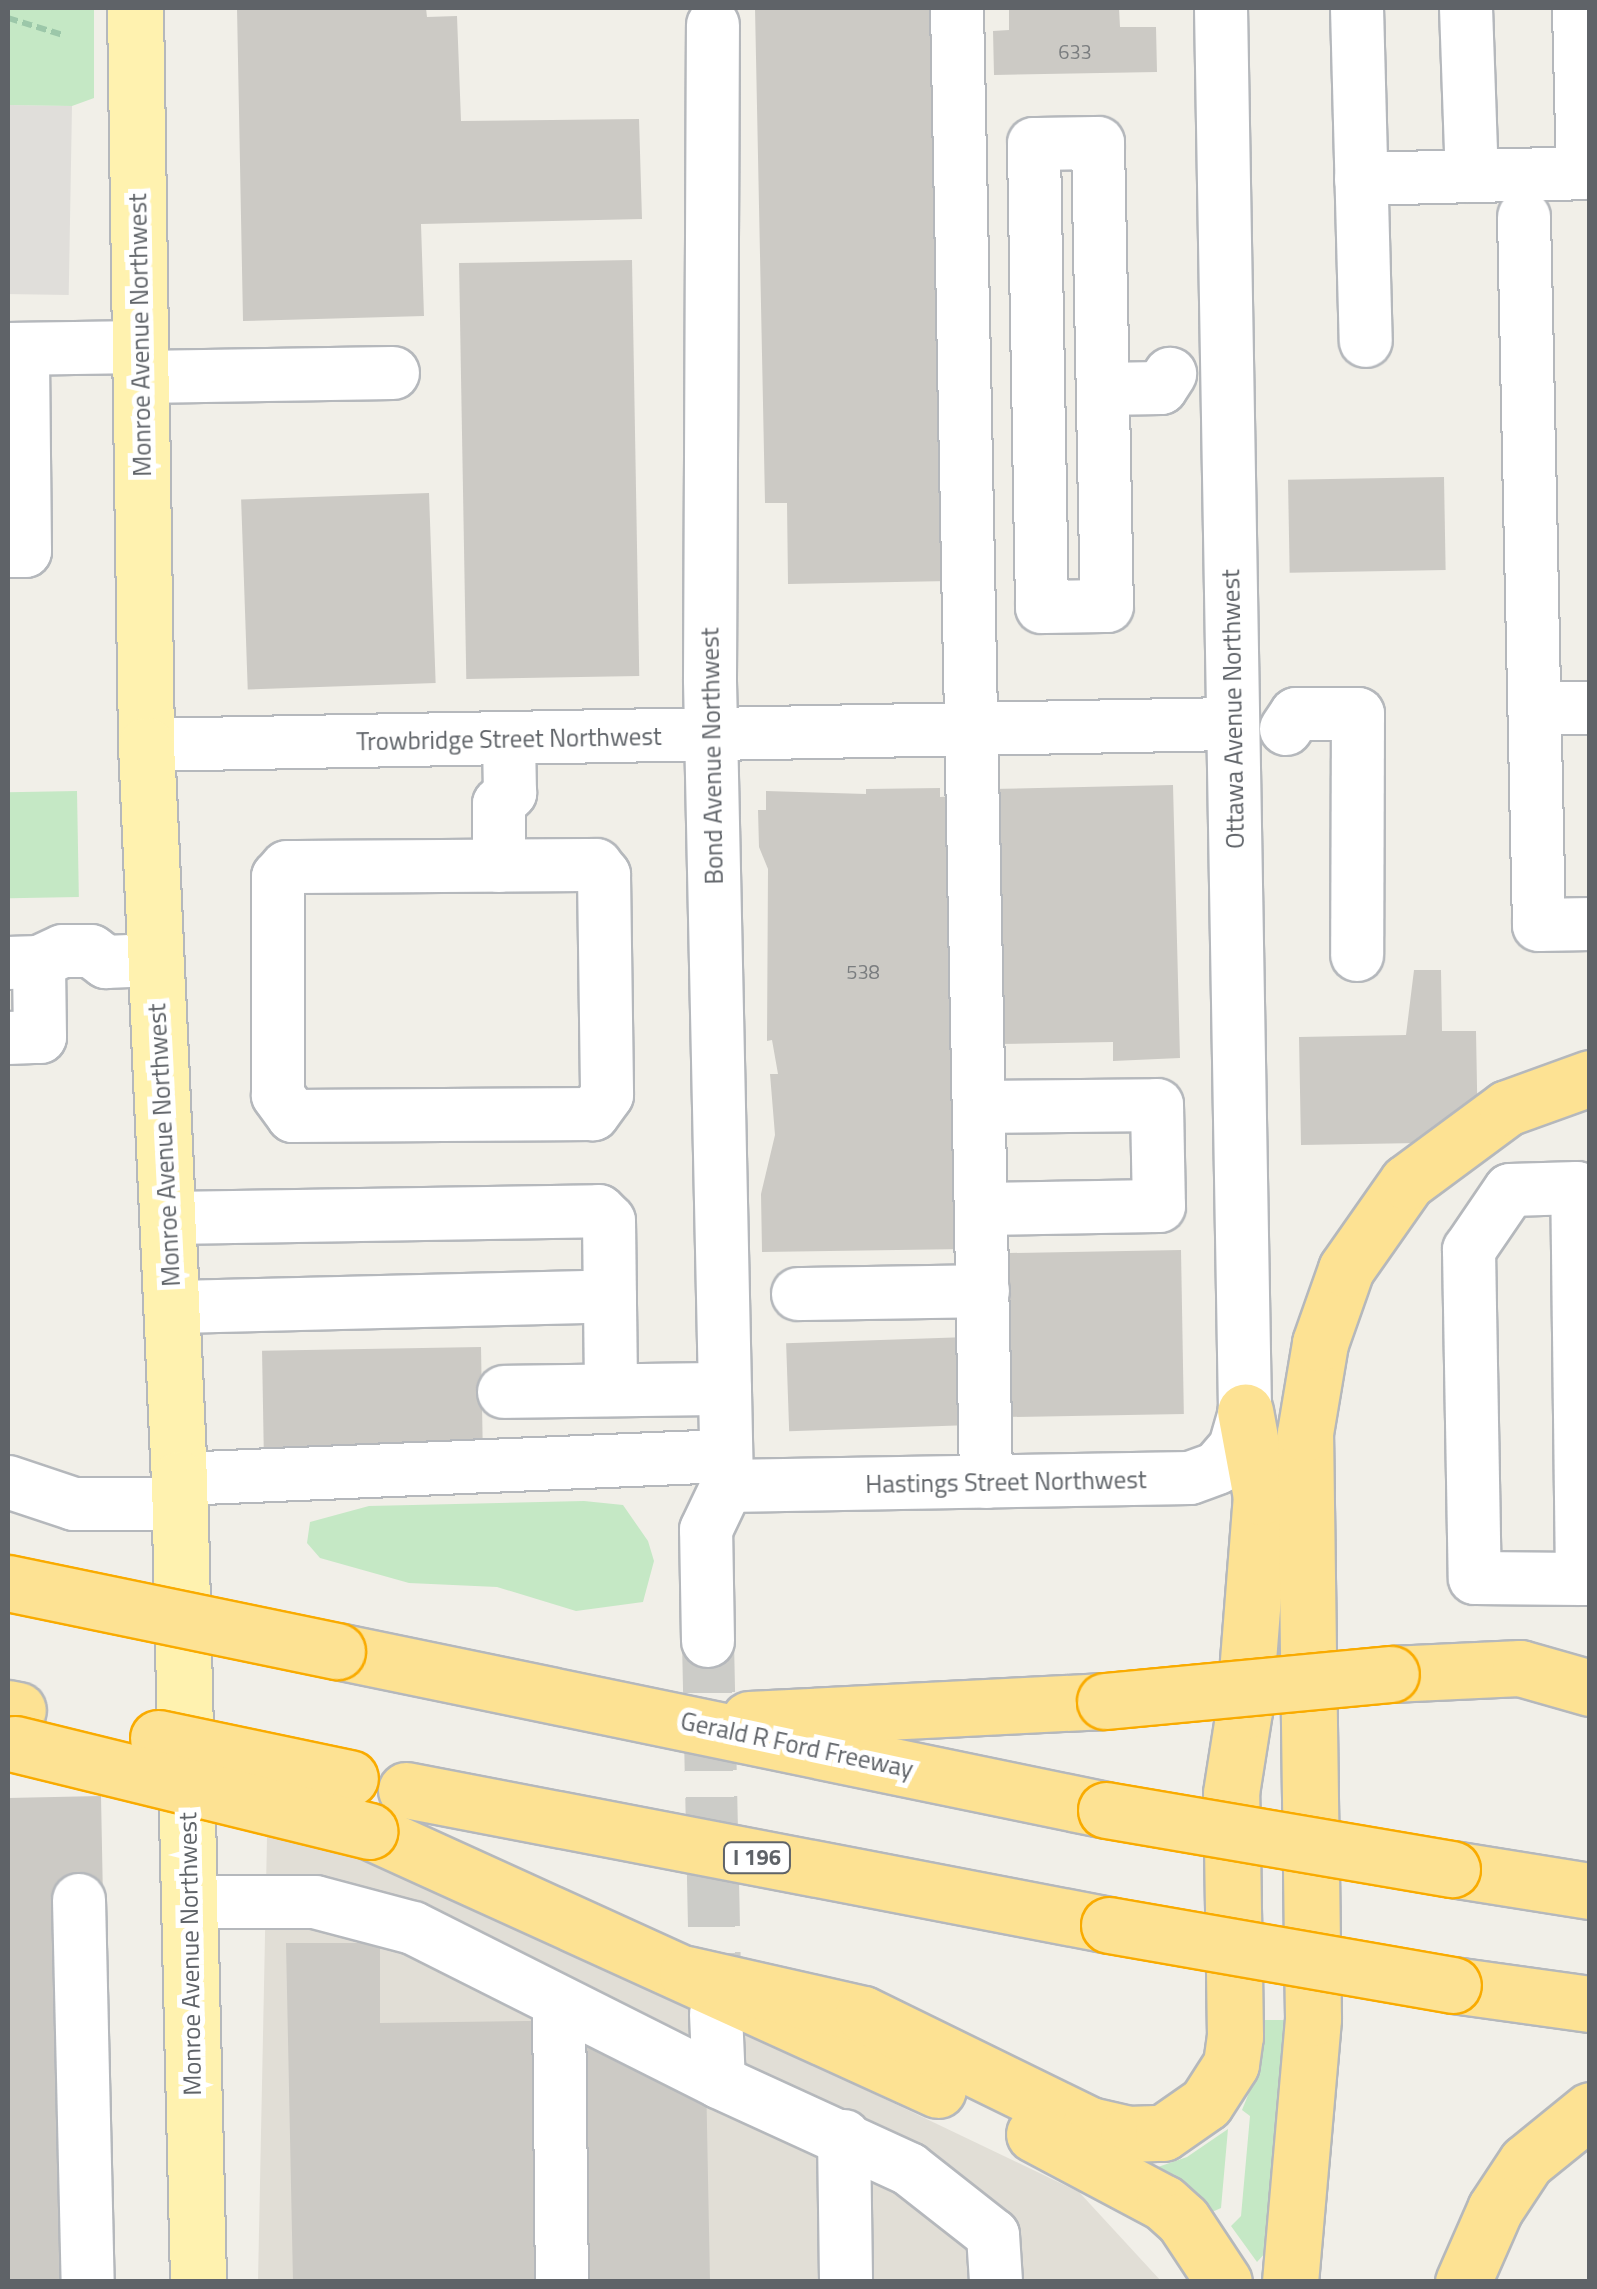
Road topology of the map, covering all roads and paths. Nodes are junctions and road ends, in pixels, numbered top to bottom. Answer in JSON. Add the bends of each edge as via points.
{"nodes":[{"id":1,"x":135,"y":8,"type":"edge"},
{"id":2,"x":956,"y":8,"type":"edge"},
{"id":3,"x":1222,"y":8,"type":"edge"},
{"id":4,"x":1356,"y":8,"type":"edge"},
{"id":5,"x":1466,"y":8,"type":"edge"},
{"id":6,"x":1579,"y":8,"type":"edge"},
{"id":7,"x":8,"y":18,"type":"edge"},
{"id":8,"x":713,"y":25,"type":"dead end"},
{"id":9,"x":63,"y":35,"type":"dead end"},
{"id":10,"x":1472,"y":176,"type":"junction"},
{"id":11,"x":1362,"y":179,"type":"junction"},
{"id":12,"x":1524,"y":217,"type":"dead end"},
{"id":13,"x":1366,"y":342,"type":"dead end"},
{"id":14,"x":15,"y":349,"type":"edge"},
{"id":15,"x":141,"y":362,"type":"junction"},
{"id":16,"x":393,"y":373,"type":"dead end"},
{"id":17,"x":1226,"y":373,"type":"junction"},
{"id":18,"x":1103,"y":375,"type":"junction"},
{"id":19,"x":8,"y":551,"type":"edge"},
{"id":20,"x":1534,"y":708,"type":"junction"},
{"id":21,"x":1590,"y":708,"type":"edge"},
{"id":22,"x":1233,"y":726,"type":"junction"},
{"id":23,"x":973,"y":729,"type":"junction"},
{"id":24,"x":712,"y":734,"type":"junction"},
{"id":25,"x":510,"y":738,"type":"junction"},
{"id":26,"x":146,"y":745,"type":"junction"},
{"id":27,"x":511,"y":866,"type":"junction"},
{"id":28,"x":1590,"y":924,"type":"edge"},
{"id":29,"x":1357,"y":955,"type":"dead end"},
{"id":30,"x":130,"y":961,"type":"junction"},
{"id":31,"x":28,"y":967,"type":"edge"},
{"id":32,"x":8,"y":1038,"type":"edge"},
{"id":33,"x":1590,"y":1078,"type":"edge"},
{"id":34,"x":980,"y":1107,"type":"junction"},
{"id":35,"x":982,"y":1209,"type":"junction"},
{"id":36,"x":170,"y":1218,"type":"junction"},
{"id":37,"x":983,"y":1290,"type":"junction"},
{"id":38,"x":798,"y":1294,"type":"dead end"},
{"id":39,"x":610,"y":1296,"type":"junction"},
{"id":40,"x":173,"y":1307,"type":"junction"},
{"id":41,"x":725,"y":1389,"type":"junction"},
{"id":42,"x":611,"y":1390,"type":"junction"},
{"id":43,"x":504,"y":1392,"type":"dead end"},
{"id":44,"x":1246,"y":1411,"type":"junction"},
{"id":45,"x":727,"y":1471,"type":"junction"},
{"id":46,"x":8,"y":1482,"type":"edge"},
{"id":47,"x":986,"y":1482,"type":"junction"},
{"id":48,"x":180,"y":1492,"type":"junction"},
{"id":49,"x":1586,"y":1568,"type":"edge"},
{"id":50,"x":8,"y":1583,"type":"edge"},
{"id":51,"x":708,"y":1640,"type":"tunnel mouth"},
{"id":52,"x":1590,"y":1660,"type":"edge"},
{"id":53,"x":1520,"y":1668,"type":"junction"},
{"id":54,"x":1590,"y":1688,"type":"edge"},
{"id":55,"x":700,"y":1724,"type":"junction"},
{"id":56,"x":12,"y":1726,"type":"edge"},
{"id":57,"x":350,"y":1778,"type":"dead end"},
{"id":58,"x":406,"y":1790,"type":"dead end"},
{"id":59,"x":1590,"y":1891,"type":"edge"},
{"id":60,"x":79,"y":1900,"type":"dead end"},
{"id":61,"x":188,"y":1902,"type":"junction"},
{"id":62,"x":701,"y":1994,"type":"junction"},
{"id":63,"x":559,"y":2004,"type":"junction"},
{"id":64,"x":1590,"y":2004,"type":"edge"},
{"id":65,"x":719,"y":2082,"type":"junction"},
{"id":66,"x":1581,"y":2116,"type":"edge"},
{"id":67,"x":844,"y":2136,"type":"junction"},
{"id":68,"x":88,"y":2282,"type":"edge"},
{"id":69,"x":198,"y":2282,"type":"edge"},
{"id":70,"x":562,"y":2282,"type":"edge"},
{"id":71,"x":846,"y":2282,"type":"edge"},
{"id":72,"x":996,"y":2282,"type":"edge"},
{"id":73,"x":1224,"y":2282,"type":"edge"},
{"id":74,"x":1290,"y":2282,"type":"edge"},
{"id":75,"x":1463,"y":2282,"type":"edge"}],
"edges":[{"from":1,"to":15,"type":"main road","name":"Monroe Avenue Northwest"},
{"from":2,"to":23,"type":"street"},
{"from":3,"to":17,"type":"street","name":"Ottawa Avenue Northwest"},
{"from":4,"to":11,"type":"street"},
{"from":5,"to":10,"type":"street"},
{"from":6,"to":10,"type":"street","via":[[1583,174]]},
{"from":7,"to":9,"type":"path"},
{"from":8,"to":24,"type":"street","name":"Bond Avenue Northwest"},
{"from":10,"to":11,"type":"street"},
{"from":11,"to":13,"type":"street"},
{"from":12,"to":20,"type":"street"},
{"from":14,"to":15,"type":"street"},
{"from":14,"to":19,"type":"street","via":[[25,551]]},
{"from":15,"to":16,"type":"street"},
{"from":15,"to":26,"type":"main road","name":"Monroe Avenue Northwest"},
{"from":17,"to":18,"type":"street","via":[[1170,374],[1161,388]]},
{"from":17,"to":22,"type":"street","name":"Ottawa Avenue Northwest"},
{"from":18,"to":18,"type":"street","via":[[1098,143],[1034,144],[1042,607],[1107,606]]},
{"from":20,"to":21,"type":"street"},
{"from":20,"to":28,"type":"street","via":[[1538,925]]},
{"from":22,"to":23,"type":"street","name":"Trowbridge Street Northwest"},
{"from":22,"to":29,"type":"street","name":"Trowbridge Street Northwest","via":[[1286,729],[1295,739],[1358,739]]},
{"from":22,"to":44,"type":"street","name":"Ottawa Avenue Northwest"},
{"from":23,"to":24,"type":"street","name":"Trowbridge Street Northwest"},
{"from":23,"to":34,"type":"street"},
{"from":24,"to":25,"type":"street","name":"Trowbridge Street Northwest"},
{"from":24,"to":41,"type":"street","name":"Bond Avenue Northwest"},
{"from":25,"to":26,"type":"street","name":"Trowbridge Street Northwest"},
{"from":25,"to":27,"type":"street","via":[[510,793],[523,802]]},
{"from":26,"to":30,"type":"main road","name":"Monroe Avenue Northwest"},
{"from":27,"to":27,"type":"street","via":[[286,867],[278,878],[278,1094],[294,1116],[593,1114],[608,1094],[604,875],[596,866]]},
{"from":30,"to":31,"type":"street","via":[[63,951]]},
{"from":30,"to":36,"type":"main road","name":"Monroe Avenue Northwest"},
{"from":31,"to":32,"type":"street","via":[[40,1038]]},
{"from":33,"to":74,"type":"highway","via":[[1507,1108],[1407,1182],[1366,1236],[1331,1306],[1306,1433],[1313,2018]]},
{"from":34,"to":35,"type":"street"},
{"from":34,"to":35,"type":"street","via":[[1157,1105],[1158,1139],[1158,1206]]},
{"from":35,"to":37,"type":"street"},
{"from":36,"to":39,"type":"street","via":[[599,1211],[610,1222]]},
{"from":36,"to":40,"type":"main road","name":"Monroe Avenue Northwest"},
{"from":37,"to":38,"type":"street"},
{"from":37,"to":47,"type":"street"},
{"from":39,"to":40,"type":"street"},
{"from":39,"to":42,"type":"street"},
{"from":40,"to":48,"type":"main road","name":"Monroe Avenue Northwest"},
{"from":41,"to":42,"type":"street"},
{"from":41,"to":45,"type":"street","name":"Bond Avenue Northwest"},
{"from":42,"to":43,"type":"street"},
{"from":44,"to":47,"type":"street","name":"Hastings Street Northwest","via":[[1235,1447],[1217,1468],[1190,1478]]},
{"from":44,"to":62,"type":"highway","via":[[1260,1497],[1244,1711],[1231,1792],[1235,2036],[1231,2064],[1206,2104],[1162,2133],[1128,2134],[1090,2125],[863,2014]]},
{"from":45,"to":47,"type":"street","name":"Hastings Street Northwest"},
{"from":45,"to":48,"type":"street","name":"Hastings Street Northwest"},
{"from":45,"to":51,"type":"street","via":[[706,1530]]},
{"from":46,"to":48,"type":"street","name":"Hastings Street Northwest","via":[[74,1504]]},
{"from":48,"to":61,"type":"main road","name":"Monroe Avenue Northwest"},
{"from":49,"to":49,"type":"street","via":[[1576,1188],[1510,1190],[1469,1250],[1475,1578]]},
{"from":50,"to":55,"type":"highway","name":"Gerald R Ford Freeway","bridge":true},
{"from":52,"to":53,"type":"highway"},
{"from":53,"to":54,"type":"highway"},
{"from":53,"to":55,"type":"highway","bridge":true,"via":[[932,1714],[826,1711]]},
{"from":55,"to":59,"type":"highway","name":"Gerald R Ford Freeway","bridge":true,"via":[[1106,1810]]},
{"from":56,"to":57,"type":"highway","bridge":true},
{"from":56,"to":62,"type":"highway","bridge":true,"via":[[368,1831]]},
{"from":58,"to":64,"type":"highway","number":"I 196","bridge":true,"via":[[1109,1926]]},
{"from":60,"to":68,"type":"street"},
{"from":61,"to":63,"type":"street","via":[[315,1902],[372,1915],[413,1928]]},
{"from":61,"to":69,"type":"main road","name":"Monroe Avenue Northwest"},
{"from":62,"to":65,"type":"street"},
{"from":62,"to":73,"type":"highway","via":[[1138,2186],[1184,2220]]},
{"from":63,"to":65,"type":"street"},
{"from":63,"to":70,"type":"street"},
{"from":65,"to":67,"type":"street"},
{"from":66,"to":75,"type":"highway","via":[[1526,2162],[1476,2246]]},
{"from":67,"to":71,"type":"street"},
{"from":67,"to":72,"type":"street","via":[[910,2168],[980,2222],[993,2235]]}]}
